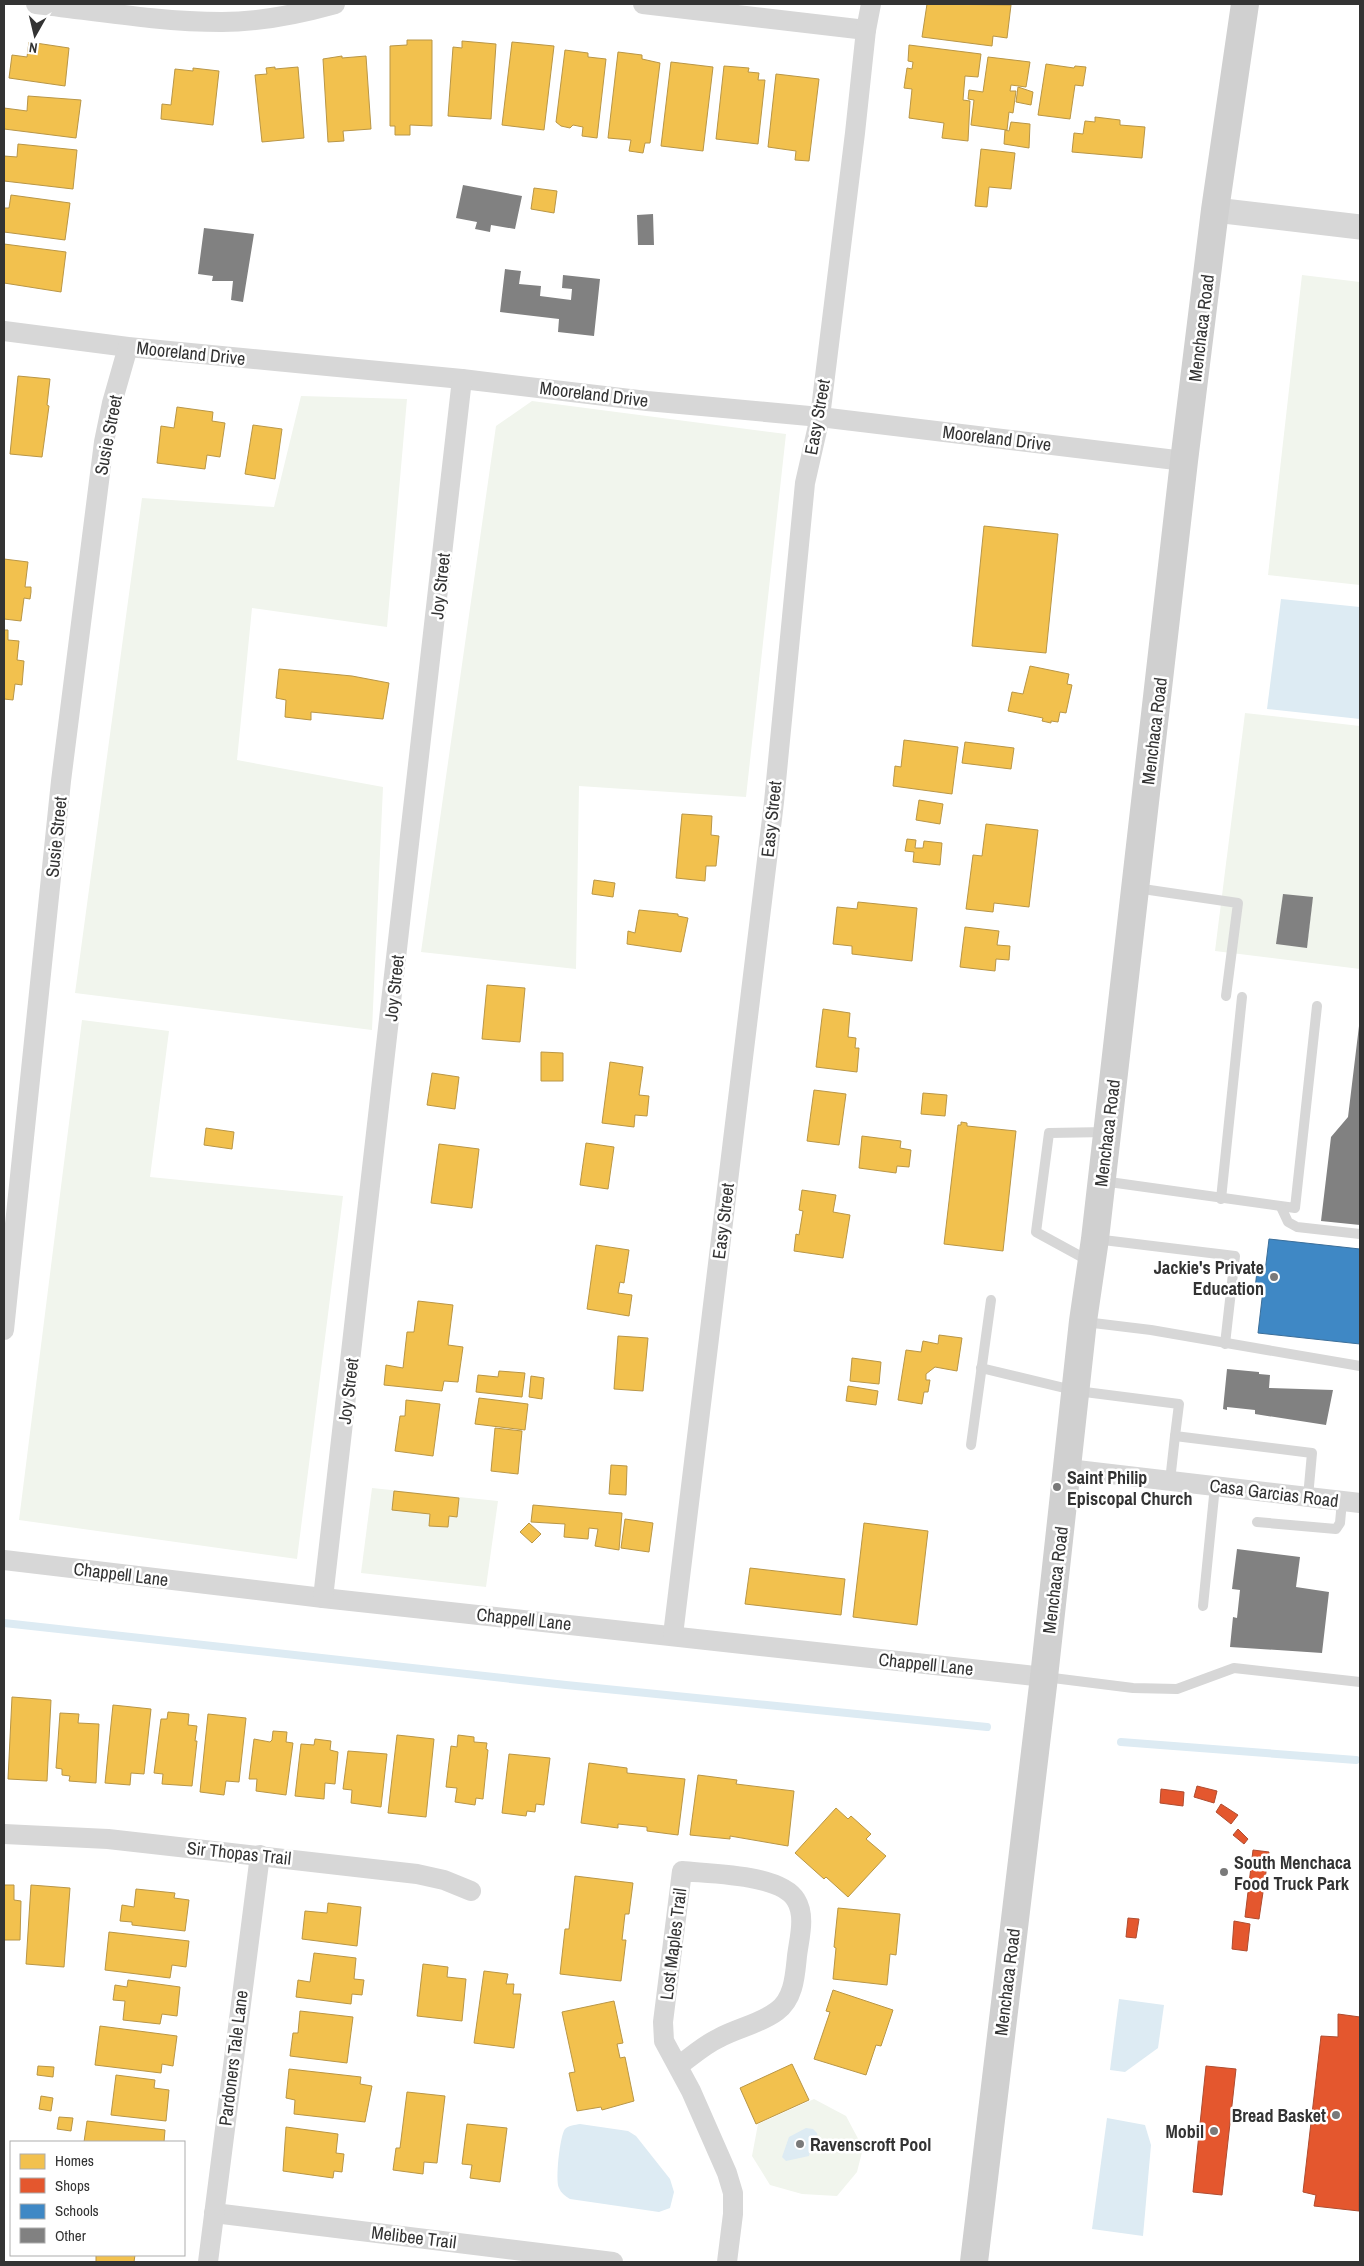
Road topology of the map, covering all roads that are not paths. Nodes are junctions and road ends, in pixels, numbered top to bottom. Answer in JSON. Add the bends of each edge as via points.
{"nodes":[{"id":1,"x":36,"y":4,"type":"edge"},
{"id":2,"x":335,"y":4,"type":"edge"},
{"id":3,"x":645,"y":4,"type":"edge"},
{"id":4,"x":871,"y":4,"type":"edge"},
{"id":5,"x":1244,"y":4,"type":"edge"},
{"id":6,"x":866,"y":30,"type":"junction"},
{"id":7,"x":1216,"y":210,"type":"junction"},
{"id":8,"x":1360,"y":227,"type":"edge"},
{"id":9,"x":4,"y":331,"type":"edge"},
{"id":10,"x":128,"y":347,"type":"junction"},
{"id":11,"x":462,"y":379,"type":"junction"},
{"id":12,"x":820,"y":417,"type":"junction"},
{"id":13,"x":1184,"y":461,"type":"junction"},
{"id":14,"x":1135,"y":888,"type":"junction"},
{"id":15,"x":1226,"y":996,"type":"dead end"},
{"id":16,"x":1242,"y":997,"type":"dead end"},
{"id":17,"x":1317,"y":1006,"type":"dead end"},
{"id":18,"x":1108,"y":1132,"type":"junction"},
{"id":19,"x":1101,"y":1181,"type":"junction"},
{"id":20,"x":1221,"y":1199,"type":"junction"},
{"id":21,"x":1281,"y":1206,"type":"junction"},
{"id":22,"x":1360,"y":1234,"type":"edge"},
{"id":23,"x":1093,"y":1251,"type":"junction"},
{"id":24,"x":991,"y":1300,"type":"dead end"},
{"id":25,"x":1083,"y":1321,"type":"junction"},
{"id":26,"x":4,"y":1330,"type":"edge"},
{"id":27,"x":1225,"y":1344,"type":"junction"},
{"id":28,"x":1360,"y":1366,"type":"edge"},
{"id":29,"x":980,"y":1368,"type":"junction"},
{"id":30,"x":1077,"y":1391,"type":"junction"},
{"id":31,"x":1175,"y":1436,"type":"junction"},
{"id":32,"x":970,"y":1445,"type":"dead end"},
{"id":33,"x":1068,"y":1469,"type":"junction"},
{"id":34,"x":1170,"y":1481,"type":"junction"},
{"id":35,"x":1215,"y":1486,"type":"junction"},
{"id":36,"x":1308,"y":1497,"type":"junction"},
{"id":37,"x":1351,"y":1502,"type":"edge"},
{"id":38,"x":1257,"y":1522,"type":"dead end"},
{"id":39,"x":4,"y":1560,"type":"edge"},
{"id":40,"x":323,"y":1598,"type":"junction"},
{"id":41,"x":1204,"y":1606,"type":"dead end"},
{"id":42,"x":673,"y":1635,"type":"junction"},
{"id":43,"x":1044,"y":1677,"type":"junction"},
{"id":44,"x":1360,"y":1682,"type":"edge"},
{"id":45,"x":4,"y":1834,"type":"edge"},
{"id":46,"x":260,"y":1855,"type":"junction"},
{"id":47,"x":470,"y":1891,"type":"dead end"},
{"id":48,"x":678,"y":2066,"type":"junction"},
{"id":49,"x":214,"y":2213,"type":"junction"},
{"id":50,"x":208,"y":2262,"type":"edge"},
{"id":51,"x":613,"y":2262,"type":"edge"},
{"id":52,"x":727,"y":2262,"type":"edge"},
{"id":53,"x":974,"y":2262,"type":"edge"}],
"edges":[{"from":1,"to":2,"type":"street","via":[[224,22],[277,17]]},
{"from":3,"to":6,"type":"street"},
{"from":4,"to":6,"type":"street","name":"Easy Street"},
{"from":5,"to":7,"type":"main road","name":"Menchaca Road"},
{"from":6,"to":12,"type":"street","name":"Easy Street"},
{"from":7,"to":8,"type":"street"},
{"from":7,"to":13,"type":"main road","name":"Menchaca Road"},
{"from":9,"to":10,"type":"street","name":"Mooreland Drive"},
{"from":10,"to":11,"type":"street","name":"Mooreland Drive"},
{"from":10,"to":26,"type":"street","name":"Susie Street","via":[[104,442],[61,781]]},
{"from":11,"to":12,"type":"street","name":"Mooreland Drive"},
{"from":11,"to":40,"type":"street","name":"Joy Street"},
{"from":12,"to":13,"type":"street","name":"Mooreland Drive"},
{"from":12,"to":42,"type":"street","name":"Easy Street","via":[[805,483],[773,812]]},
{"from":13,"to":14,"type":"main road","name":"Menchaca Road"},
{"from":14,"to":15,"type":"lane","via":[[1238,902]]},
{"from":14,"to":18,"type":"main road","name":"Menchaca Road"},
{"from":16,"to":20,"type":"lane"},
{"from":17,"to":21,"type":"lane","via":[[1295,1208]]},
{"from":18,"to":19,"type":"main road","name":"Menchaca Road"},
{"from":18,"to":23,"type":"lane","via":[[1049,1133],[1036,1232]]},
{"from":19,"to":20,"type":"lane"},
{"from":19,"to":23,"type":"main road","name":"Menchaca Road"},
{"from":20,"to":21,"type":"lane"},
{"from":21,"to":22,"type":"lane","via":[[1288,1222],[1297,1227]]},
{"from":23,"to":25,"type":"main road","name":"Menchaca Road"},
{"from":23,"to":27,"type":"lane","via":[[1235,1256]]},
{"from":24,"to":29,"type":"lane"},
{"from":25,"to":27,"type":"lane"},
{"from":25,"to":30,"type":"main road","name":"Menchaca Road"},
{"from":27,"to":28,"type":"lane"},
{"from":29,"to":30,"type":"lane"},
{"from":29,"to":32,"type":"lane"},
{"from":30,"to":31,"type":"lane","via":[[1179,1404]]},
{"from":30,"to":33,"type":"main road","name":"Menchaca Road"},
{"from":31,"to":34,"type":"lane"},
{"from":31,"to":36,"type":"lane","via":[[1312,1453]]},
{"from":33,"to":34,"type":"street","name":"Casa Garcias Road"},
{"from":33,"to":43,"type":"main road","name":"Menchaca Road"},
{"from":34,"to":35,"type":"street","name":"Casa Garcias Road"},
{"from":35,"to":36,"type":"street","name":"Casa Garcias Road"},
{"from":35,"to":41,"type":"lane"},
{"from":36,"to":37,"type":"street","name":"Casa Garcias Road"},
{"from":37,"to":38,"type":"lane","via":[[1336,1529]]},
{"from":39,"to":40,"type":"street","name":"Chappell Lane"},
{"from":40,"to":42,"type":"street","name":"Chappell Lane"},
{"from":42,"to":43,"type":"street","name":"Chappell Lane"},
{"from":43,"to":44,"type":"lane","via":[[1133,1688],[1177,1689],[1234,1668]]},
{"from":43,"to":53,"type":"main road","name":"Menchaca Road"},
{"from":45,"to":46,"type":"street","name":"Sir Thopas Trail","via":[[108,1839]]},
{"from":46,"to":47,"type":"street","name":"Sir Thopas Trail","via":[[417,1874],[444,1880]]},
{"from":46,"to":49,"type":"street","name":"Pardoners Tale Lane"},
{"from":48,"to":48,"type":"street","name":"Lost Maples Trail","via":[[664,2041],[663,2022],[682,1871],[760,1880],[788,1890],[797,1900],[801,1927],[793,1987],[788,1999],[778,2011],[760,2022],[717,2038]]},
{"from":48,"to":52,"type":"street","name":"Lost Maples Trail","via":[[733,2192]]},
{"from":49,"to":50,"type":"street","name":"Pardoners Tale Lane"},
{"from":49,"to":51,"type":"street","name":"Melibee Trail"}]}
